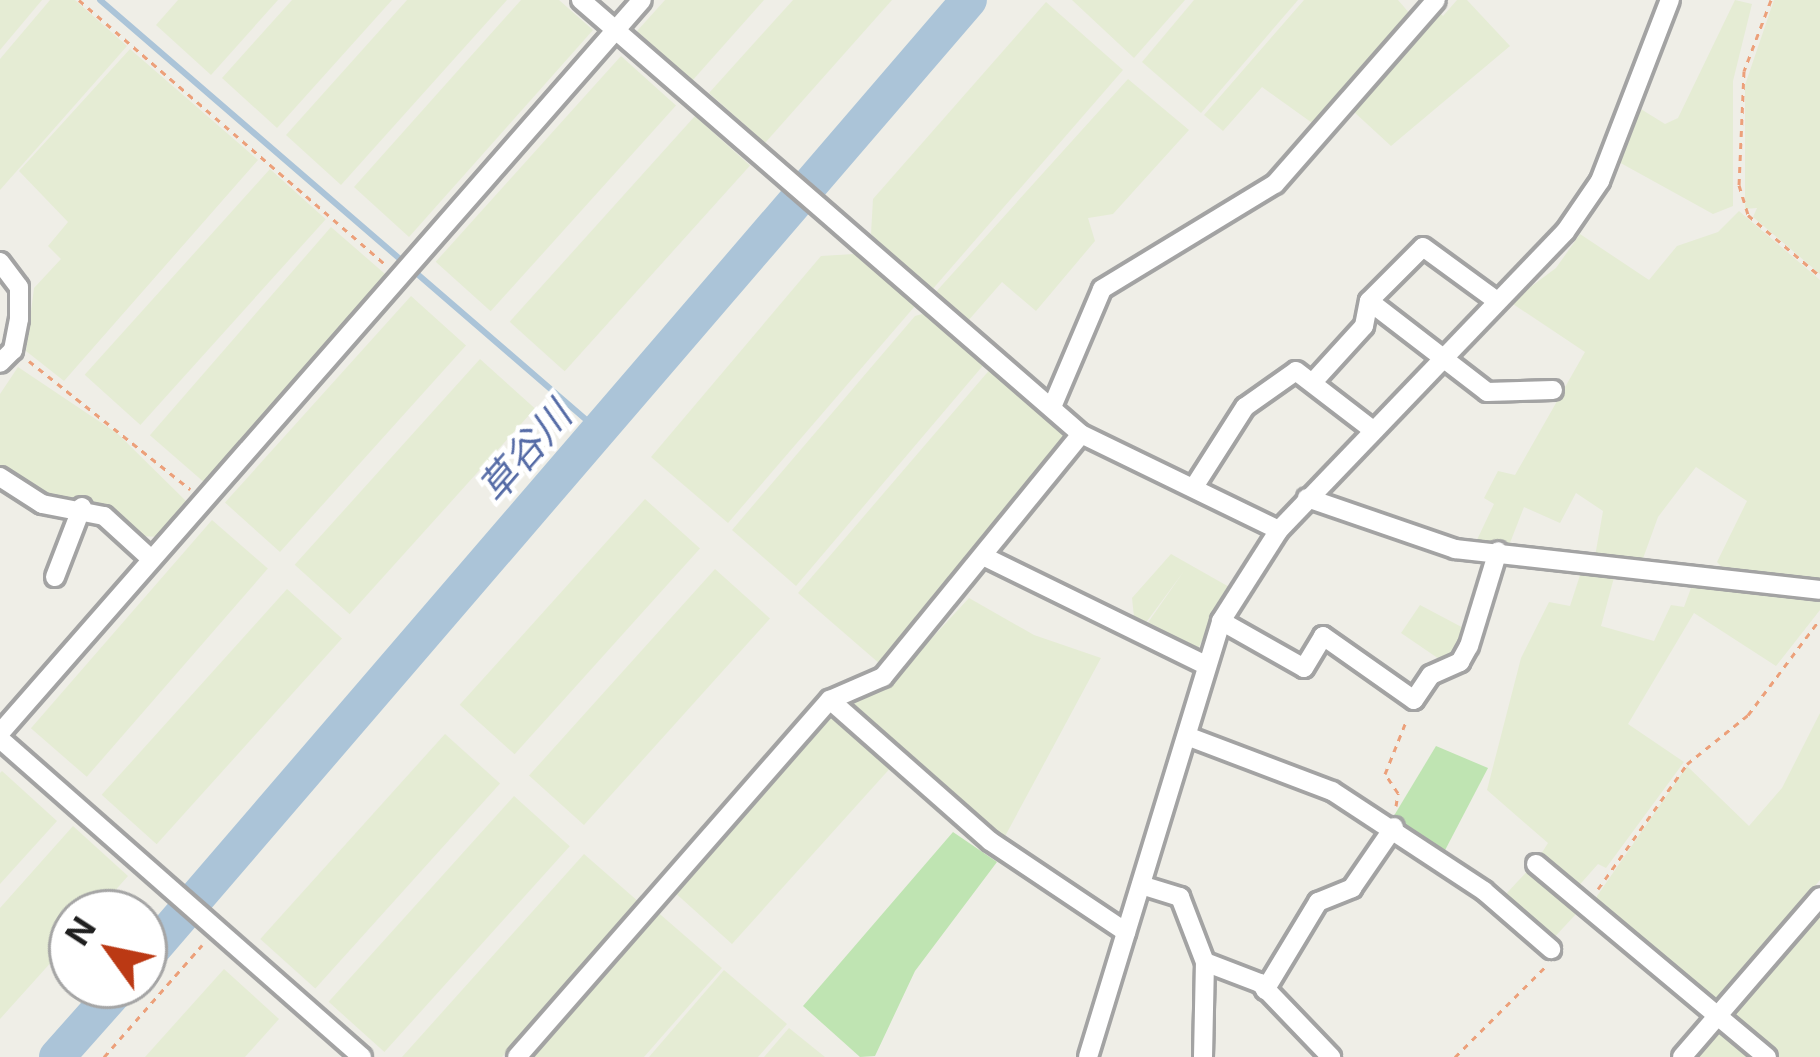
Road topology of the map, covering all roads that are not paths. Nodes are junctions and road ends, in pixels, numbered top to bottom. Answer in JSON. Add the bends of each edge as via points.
{"nodes":[{"id":1,"x":581,"y":0,"type":"edge"},
{"id":2,"x":642,"y":0,"type":"edge"},
{"id":3,"x":1436,"y":0,"type":"edge"},
{"id":4,"x":1670,"y":0,"type":"edge"},
{"id":5,"x":616,"y":30,"type":"junction"},
{"id":6,"x":0,"y":262,"type":"edge"},
{"id":7,"x":1370,"y":302,"type":"junction"},
{"id":8,"x":1497,"y":302,"type":"junction"},
{"id":9,"x":6,"y":357,"type":"edge"},
{"id":10,"x":1440,"y":359,"type":"junction"},
{"id":11,"x":1314,"y":381,"type":"junction"},
{"id":12,"x":1553,"y":390,"type":"dead end"},
{"id":13,"x":1052,"y":407,"type":"junction"},
{"id":14,"x":1373,"y":430,"type":"junction"},
{"id":15,"x":1081,"y":434,"type":"junction"},
{"id":16,"x":0,"y":477,"type":"edge"},
{"id":17,"x":1194,"y":487,"type":"junction"},
{"id":18,"x":1307,"y":498,"type":"junction"},
{"id":19,"x":82,"y":507,"type":"junction"},
{"id":20,"x":1280,"y":530,"type":"junction"},
{"id":21,"x":1498,"y":551,"type":"junction"},
{"id":22,"x":987,"y":557,"type":"junction"},
{"id":23,"x":150,"y":558,"type":"junction"},
{"id":24,"x":55,"y":577,"type":"dead end"},
{"id":25,"x":1820,"y":590,"type":"edge"},
{"id":26,"x":1221,"y":622,"type":"junction"},
{"id":27,"x":1205,"y":664,"type":"junction"},
{"id":28,"x":830,"y":700,"type":"junction"},
{"id":29,"x":0,"y":736,"type":"edge"},
{"id":30,"x":1187,"y":736,"type":"junction"},
{"id":31,"x":1390,"y":825,"type":"junction"},
{"id":32,"x":1536,"y":864,"type":"dead end"},
{"id":33,"x":1141,"y":885,"type":"junction"},
{"id":34,"x":1820,"y":897,"type":"edge"},
{"id":35,"x":1126,"y":932,"type":"junction"},
{"id":36,"x":1551,"y":949,"type":"road end"},
{"id":37,"x":1205,"y":962,"type":"junction"},
{"id":38,"x":1264,"y":990,"type":"junction"},
{"id":39,"x":1718,"y":1016,"type":"junction"},
{"id":40,"x":362,"y":1057,"type":"edge"},
{"id":41,"x":517,"y":1057,"type":"edge"},
{"id":42,"x":1088,"y":1057,"type":"edge"},
{"id":43,"x":1203,"y":1057,"type":"edge"},
{"id":44,"x":1331,"y":1057,"type":"edge"},
{"id":45,"x":1682,"y":1057,"type":"edge"},
{"id":46,"x":1767,"y":1057,"type":"edge"}],
"edges":[{"from":1,"to":5,"type":"street"},
{"from":2,"to":5,"type":"street"},
{"from":3,"to":13,"type":"street","via":[[1275,184],[1102,290]]},
{"from":4,"to":8,"type":"street","via":[[1600,181],[1565,232]]},
{"from":5,"to":13,"type":"street"},
{"from":5,"to":23,"type":"street"},
{"from":6,"to":9,"type":"street","via":[[19,287]]},
{"from":7,"to":8,"type":"street","via":[[1429,247]]},
{"from":7,"to":10,"type":"street"},
{"from":7,"to":11,"type":"street","via":[[1364,326]]},
{"from":8,"to":10,"type":"street"},
{"from":10,"to":12,"type":"street","via":[[1487,392]]},
{"from":10,"to":14,"type":"street"},
{"from":11,"to":14,"type":"street"},
{"from":11,"to":17,"type":"street","via":[[1296,371],[1268,385],[1244,407]]},
{"from":13,"to":15,"type":"street"},
{"from":14,"to":18,"type":"street"},
{"from":15,"to":17,"type":"street"},
{"from":15,"to":22,"type":"street"},
{"from":16,"to":19,"type":"street","via":[[42,504]]},
{"from":17,"to":20,"type":"street"},
{"from":18,"to":20,"type":"street"},
{"from":18,"to":21,"type":"street","via":[[1455,549]]},
{"from":19,"to":23,"type":"street"},
{"from":19,"to":24,"type":"street"},
{"from":20,"to":26,"type":"street"},
{"from":21,"to":25,"type":"street"},
{"from":21,"to":26,"type":"street","via":[[1460,662],[1431,675],[1414,700],[1324,636],[1304,668]]},
{"from":22,"to":27,"type":"street"},
{"from":22,"to":28,"type":"street","via":[[883,677]]},
{"from":23,"to":29,"type":"street"},
{"from":26,"to":27,"type":"street"},
{"from":27,"to":30,"type":"street"},
{"from":28,"to":35,"type":"street","via":[[990,841]]},
{"from":28,"to":41,"type":"street"},
{"from":29,"to":40,"type":"street"},
{"from":30,"to":31,"type":"street","via":[[1294,771]]},
{"from":30,"to":33,"type":"street"},
{"from":31,"to":36,"type":"street"},
{"from":31,"to":38,"type":"street","via":[[1352,888],[1318,902]]},
{"from":32,"to":39,"type":"street"},
{"from":33,"to":35,"type":"street"},
{"from":33,"to":37,"type":"street","via":[[1180,897]]},
{"from":34,"to":39,"type":"street"},
{"from":35,"to":42,"type":"street"},
{"from":37,"to":38,"type":"street"},
{"from":37,"to":43,"type":"street"},
{"from":38,"to":44,"type":"street"},
{"from":39,"to":45,"type":"street"},
{"from":39,"to":46,"type":"street"}]}
